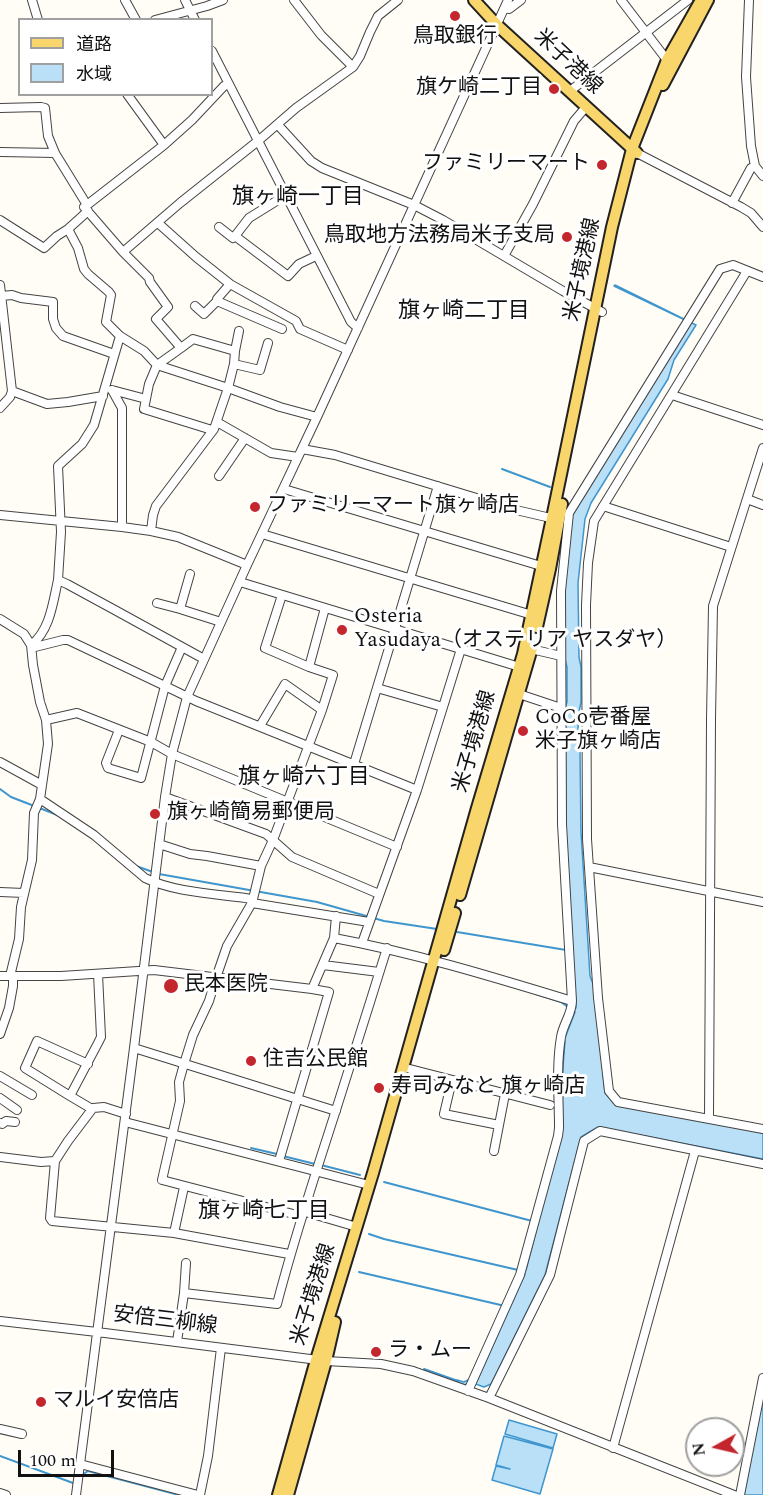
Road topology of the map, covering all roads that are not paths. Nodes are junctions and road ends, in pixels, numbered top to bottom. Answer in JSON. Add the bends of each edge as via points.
{"nodes":[{"id":1,"x":32,"y":0,"type":"edge"},
{"id":2,"x":126,"y":0,"type":"edge"},
{"id":3,"x":185,"y":0,"type":"edge"},
{"id":4,"x":223,"y":0,"type":"edge"},
{"id":5,"x":294,"y":0,"type":"edge"},
{"id":6,"x":398,"y":0,"type":"edge"},
{"id":7,"x":474,"y":0,"type":"edge"},
{"id":8,"x":521,"y":0,"type":"edge"},
{"id":9,"x":621,"y":0,"type":"edge"},
{"id":10,"x":708,"y":0,"type":"edge"},
{"id":11,"x":749,"y":0,"type":"edge"},
{"id":12,"x":694,"y":2,"type":"edge"},
{"id":13,"x":507,"y":4,"type":"edge"},
{"id":14,"x":190,"y":10,"type":"junction"},
{"id":15,"x":37,"y":18,"type":"edge"},
{"id":16,"x":135,"y":18,"type":"edge"},
{"id":17,"x":162,"y":18,"type":"edge"},
{"id":18,"x":194,"y":18,"type":"edge"},
{"id":19,"x":497,"y":25,"type":"junction"},
{"id":20,"x":646,"y":32,"type":"junction"},
{"id":21,"x":213,"y":53,"type":"edge"},
{"id":22,"x":666,"y":60,"type":"junction"},
{"id":23,"x":352,"y":67,"type":"junction"},
{"id":24,"x":229,"y":84,"type":"junction"},
{"id":25,"x":570,"y":91,"type":"junction"},
{"id":26,"x":129,"y":96,"type":"edge"},
{"id":27,"x":586,"y":107,"type":"junction"},
{"id":28,"x":0,"y":108,"type":"edge"},
{"id":29,"x":278,"y":124,"type":"junction"},
{"id":30,"x":258,"y":141,"type":"junction"},
{"id":31,"x":164,"y":145,"type":"junction"},
{"id":32,"x":634,"y":151,"type":"junction"},
{"id":33,"x":0,"y":152,"type":"edge"},
{"id":34,"x":55,"y":153,"type":"junction"},
{"id":35,"x":755,"y":166,"type":"junction"},
{"id":36,"x":763,"y":176,"type":"edge"},
{"id":37,"x":286,"y":195,"type":"junction"},
{"id":38,"x":732,"y":202,"type":"junction"},
{"id":39,"x":414,"y":205,"type":"junction"},
{"id":40,"x":87,"y":208,"type":"junction"},
{"id":41,"x":0,"y":220,"type":"edge"},
{"id":42,"x":158,"y":223,"type":"junction"},
{"id":43,"x":219,"y":227,"type":"dead end"},
{"id":44,"x":763,"y":227,"type":"edge"},
{"id":45,"x":68,"y":229,"type":"junction"},
{"id":46,"x":235,"y":236,"type":"junction"},
{"id":47,"x":123,"y":252,"type":"junction"},
{"id":48,"x":316,"y":256,"type":"junction"},
{"id":49,"x":504,"y":256,"type":"junction"},
{"id":50,"x":747,"y":271,"type":"junction"},
{"id":51,"x":763,"y":276,"type":"edge"},
{"id":52,"x":230,"y":284,"type":"junction"},
{"id":53,"x":1,"y":292,"type":"edge"},
{"id":54,"x":217,"y":301,"type":"junction"},
{"id":55,"x":195,"y":306,"type":"dead end"},
{"id":56,"x":599,"y":311,"type":"junction"},
{"id":57,"x":358,"y":328,"type":"junction"},
{"id":58,"x":282,"y":329,"type":"dead end"},
{"id":59,"x":239,"y":331,"type":"dead end"},
{"id":60,"x":120,"y":336,"type":"junction"},
{"id":61,"x":268,"y":343,"type":"dead end"},
{"id":62,"x":181,"y":348,"type":"junction"},
{"id":63,"x":348,"y":350,"type":"junction"},
{"id":64,"x":236,"y":351,"type":"junction"},
{"id":65,"x":114,"y":354,"type":"junction"},
{"id":66,"x":234,"y":364,"type":"junction"},
{"id":67,"x":158,"y":365,"type":"junction"},
{"id":68,"x":228,"y":388,"type":"junction"},
{"id":69,"x":12,"y":391,"type":"junction"},
{"id":70,"x":107,"y":392,"type":"junction"},
{"id":71,"x":672,"y":395,"type":"junction"},
{"id":72,"x":146,"y":399,"type":"junction"},
{"id":73,"x":0,"y":408,"type":"edge"},
{"id":74,"x":318,"y":417,"type":"junction"},
{"id":75,"x":217,"y":422,"type":"junction"},
{"id":76,"x":763,"y":425,"type":"edge"},
{"id":77,"x":212,"y":430,"type":"junction"},
{"id":78,"x":245,"y":438,"type":"junction"},
{"id":79,"x":763,"y":448,"type":"edge"},
{"id":80,"x":302,"y":449,"type":"junction"},
{"id":81,"x":298,"y":457,"type":"junction"},
{"id":82,"x":219,"y":476,"type":"dead end"},
{"id":83,"x":438,"y":486,"type":"junction"},
{"id":84,"x":284,"y":489,"type":"junction"},
{"id":85,"x":747,"y":499,"type":"junction"},
{"id":86,"x":763,"y":505,"type":"edge"},
{"id":87,"x":603,"y":506,"type":"junction"},
{"id":88,"x":0,"y":515,"type":"edge"},
{"id":89,"x":556,"y":519,"type":"junction"},
{"id":90,"x":61,"y":520,"type":"junction"},
{"id":91,"x":122,"y":526,"type":"junction"},
{"id":92,"x":151,"y":531,"type":"junction"},
{"id":93,"x":424,"y":531,"type":"junction"},
{"id":94,"x":262,"y":534,"type":"junction"},
{"id":95,"x":731,"y":547,"type":"junction"},
{"id":96,"x":247,"y":565,"type":"junction"},
{"id":97,"x":541,"y":566,"type":"junction"},
{"id":98,"x":190,"y":574,"type":"dead end"},
{"id":99,"x":409,"y":579,"type":"junction"},
{"id":100,"x":58,"y":580,"type":"junction"},
{"id":101,"x":240,"y":582,"type":"junction"},
{"id":102,"x":282,"y":595,"type":"junction"},
{"id":103,"x":157,"y":603,"type":"dead end"},
{"id":104,"x":325,"y":608,"type":"junction"},
{"id":105,"x":180,"y":609,"type":"junction"},
{"id":106,"x":532,"y":615,"type":"junction"},
{"id":107,"x":1,"y":622,"type":"edge"},
{"id":108,"x":221,"y":622,"type":"junction"},
{"id":109,"x":395,"y":630,"type":"junction"},
{"id":110,"x":31,"y":645,"type":"junction"},
{"id":111,"x":182,"y":647,"type":"junction"},
{"id":112,"x":461,"y":649,"type":"junction"},
{"id":113,"x":531,"y":649,"type":"junction"},
{"id":114,"x":561,"y":656,"type":"junction"},
{"id":115,"x":204,"y":659,"type":"junction"},
{"id":116,"x":309,"y":667,"type":"junction"},
{"id":117,"x":522,"y":668,"type":"junction"},
{"id":118,"x":165,"y":686,"type":"junction"},
{"id":119,"x":377,"y":688,"type":"junction"},
{"id":120,"x":519,"y":694,"type":"junction"},
{"id":121,"x":187,"y":697,"type":"junction"},
{"id":122,"x":443,"y":707,"type":"junction"},
{"id":123,"x":561,"y":708,"type":"junction"},
{"id":124,"x":322,"y":710,"type":"junction"},
{"id":125,"x":46,"y":720,"type":"junction"},
{"id":126,"x":260,"y":726,"type":"junction"},
{"id":127,"x":119,"y":730,"type":"junction"},
{"id":128,"x":151,"y":742,"type":"junction"},
{"id":129,"x":308,"y":746,"type":"junction"},
{"id":130,"x":172,"y":754,"type":"junction"},
{"id":131,"x":0,"y":762,"type":"edge"},
{"id":132,"x":354,"y":764,"type":"junction"},
{"id":133,"x":42,"y":785,"type":"junction"},
{"id":134,"x":417,"y":790,"type":"junction"},
{"id":135,"x":165,"y":797,"type":"junction"},
{"id":136,"x":40,"y":799,"type":"junction"},
{"id":137,"x":288,"y":801,"type":"junction"},
{"id":138,"x":273,"y":840,"type":"junction"},
{"id":139,"x":159,"y":844,"type":"junction"},
{"id":140,"x":397,"y":846,"type":"junction"},
{"id":141,"x":261,"y":866,"type":"junction"},
{"id":142,"x":589,"y":867,"type":"junction"},
{"id":143,"x":154,"y":882,"type":"junction"},
{"id":144,"x":0,"y":892,"type":"edge"},
{"id":145,"x":710,"y":892,"type":"junction"},
{"id":146,"x":24,"y":893,"type":"junction"},
{"id":147,"x":379,"y":894,"type":"junction"},
{"id":148,"x":253,"y":901,"type":"junction"},
{"id":149,"x":763,"y":902,"type":"edge"},
{"id":150,"x":336,"y":916,"type":"junction"},
{"id":151,"x":369,"y":922,"type":"junction"},
{"id":152,"x":334,"y":938,"type":"junction"},
{"id":153,"x":362,"y":943,"type":"junction"},
{"id":154,"x":387,"y":948,"type":"junction"},
{"id":155,"x":438,"y":961,"type":"junction"},
{"id":156,"x":323,"y":965,"type":"junction"},
{"id":157,"x":143,"y":971,"type":"junction"},
{"id":158,"x":379,"y":972,"type":"junction"},
{"id":159,"x":98,"y":974,"type":"junction"},
{"id":160,"x":0,"y":976,"type":"edge"},
{"id":161,"x":13,"y":977,"type":"junction"},
{"id":162,"x":214,"y":977,"type":"junction"},
{"id":163,"x":312,"y":989,"type":"junction"},
{"id":164,"x":572,"y":1001,"type":"junction"},
{"id":165,"x":0,"y":1034,"type":"edge"},
{"id":166,"x":134,"y":1048,"type":"junction"},
{"id":167,"x":88,"y":1064,"type":"junction"},
{"id":168,"x":184,"y":1064,"type":"junction"},
{"id":169,"x":410,"y":1069,"type":"junction"},
{"id":170,"x":0,"y":1076,"type":"edge"},
{"id":171,"x":452,"y":1080,"type":"junction"},
{"id":172,"x":505,"y":1094,"type":"junction"},
{"id":173,"x":32,"y":1095,"type":"dead end"},
{"id":174,"x":70,"y":1096,"type":"junction"},
{"id":175,"x":0,"y":1098,"type":"edge"},
{"id":176,"x":298,"y":1099,"type":"junction"},
{"id":177,"x":550,"y":1105,"type":"dead end"},
{"id":178,"x":92,"y":1109,"type":"junction"},
{"id":179,"x":17,"y":1110,"type":"dead end"},
{"id":180,"x":336,"y":1111,"type":"junction"},
{"id":181,"x":125,"y":1118,"type":"junction"},
{"id":182,"x":709,"y":1118,"type":"junction"},
{"id":183,"x":15,"y":1122,"type":"dead end"},
{"id":184,"x":0,"y":1123,"type":"edge"},
{"id":185,"x":499,"y":1125,"type":"junction"},
{"id":186,"x":763,"y":1130,"type":"edge"},
{"id":187,"x":173,"y":1134,"type":"junction"},
{"id":188,"x":494,"y":1151,"type":"dead end"},
{"id":189,"x":695,"y":1151,"type":"junction"},
{"id":190,"x":0,"y":1157,"type":"edge"},
{"id":191,"x":55,"y":1161,"type":"junction"},
{"id":192,"x":279,"y":1161,"type":"junction"},
{"id":193,"x":763,"y":1164,"type":"edge"},
{"id":194,"x":316,"y":1171,"type":"junction"},
{"id":195,"x":369,"y":1185,"type":"junction"},
{"id":196,"x":184,"y":1186,"type":"junction"},
{"id":197,"x":302,"y":1214,"type":"junction"},
{"id":198,"x":111,"y":1226,"type":"junction"},
{"id":199,"x":357,"y":1227,"type":"junction"},
{"id":200,"x":174,"y":1233,"type":"junction"},
{"id":201,"x":290,"y":1254,"type":"junction"},
{"id":202,"x":186,"y":1263,"type":"dead end"},
{"id":203,"x":184,"y":1293,"type":"junction"},
{"id":204,"x":0,"y":1321,"type":"edge"},
{"id":205,"x":97,"y":1332,"type":"junction"},
{"id":206,"x":177,"y":1342,"type":"junction"},
{"id":207,"x":221,"y":1348,"type":"junction"},
{"id":208,"x":321,"y":1360,"type":"junction"},
{"id":209,"x":763,"y":1378,"type":"edge"},
{"id":210,"x":468,"y":1391,"type":"junction"},
{"id":211,"x":489,"y":1398,"type":"junction"},
{"id":212,"x":0,"y":1429,"type":"edge"},
{"id":213,"x":22,"y":1434,"type":"dead end"},
{"id":214,"x":614,"y":1448,"type":"junction"},
{"id":215,"x":80,"y":1464,"type":"junction"},
{"id":216,"x":0,"y":1493,"type":"edge"},
{"id":217,"x":6,"y":1495,"type":"edge"},
{"id":218,"x":76,"y":1495,"type":"edge"},
{"id":219,"x":199,"y":1495,"type":"edge"},
{"id":220,"x":278,"y":1495,"type":"edge"},
{"id":221,"x":288,"y":1495,"type":"edge"},
{"id":222,"x":734,"y":1495,"type":"edge"},
{"id":223,"x":740,"y":1495,"type":"edge"}],
"edges":[{"from":1,"to":15,"type":"street"},
{"from":2,"to":16,"type":"street"},
{"from":3,"to":14,"type":"street"},
{"from":4,"to":14,"type":"street"},
{"from":5,"to":23,"type":"street"},
{"from":6,"to":23,"type":"street","via":[[378,16]]},
{"from":7,"to":19,"type":"main road","name":"米子港線"},
{"from":8,"to":13,"type":"street","via":[[509,9]]},
{"from":9,"to":20,"type":"street"},
{"from":10,"to":32,"type":"main road","name":"米子境港線"},
{"from":11,"to":35,"type":"street","via":[[746,77]]},
{"from":12,"to":20,"type":"street"},
{"from":12,"to":22,"type":"main road","name":"米子境港線"},
{"from":13,"to":19,"type":"street"},
{"from":14,"to":17,"type":"street"},
{"from":14,"to":18,"type":"street"},
{"from":19,"to":25,"type":"main road","name":"米子港線"},
{"from":19,"to":39,"type":"street"},
{"from":20,"to":22,"type":"street"},
{"from":20,"to":25,"type":"street"},
{"from":21,"to":24,"type":"street"},
{"from":22,"to":32,"type":"main road","name":"米子境港線"},
{"from":23,"to":29,"type":"street"},
{"from":24,"to":30,"type":"street"},
{"from":24,"to":31,"type":"street"},
{"from":25,"to":27,"type":"main road","name":"米子港線"},
{"from":26,"to":31,"type":"street"},
{"from":27,"to":32,"type":"main road","name":"米子港線"},
{"from":27,"to":49,"type":"street","via":[[574,121]]},
{"from":28,"to":34,"type":"street","via":[[45,108],[48,136]]},
{"from":29,"to":30,"type":"street"},
{"from":29,"to":39,"type":"street","via":[[322,168]]},
{"from":30,"to":37,"type":"street"},
{"from":30,"to":42,"type":"street"},
{"from":31,"to":40,"type":"street"},
{"from":32,"to":38,"type":"street"},
{"from":32,"to":56,"type":"main road","name":"米子境港線"},
{"from":33,"to":34,"type":"street"},
{"from":34,"to":40,"type":"street"},
{"from":35,"to":36,"type":"street"},
{"from":35,"to":38,"type":"street"},
{"from":37,"to":46,"type":"street","via":[[249,218]]},
{"from":37,"to":48,"type":"street"},
{"from":38,"to":44,"type":"street","via":[[751,213]]},
{"from":39,"to":49,"type":"street"},
{"from":39,"to":57,"type":"street"},
{"from":40,"to":45,"type":"street"},
{"from":40,"to":47,"type":"street"},
{"from":41,"to":45,"type":"street","via":[[44,248]]},
{"from":42,"to":47,"type":"street"},
{"from":42,"to":52,"type":"street"},
{"from":43,"to":46,"type":"street"},
{"from":45,"to":60,"type":"street","via":[[84,269],[111,296],[106,322]]},
{"from":46,"to":48,"type":"street","via":[[288,276],[299,264]]},
{"from":47,"to":62,"type":"street","via":[[149,278],[168,307],[156,319]]},
{"from":48,"to":57,"type":"street","via":[[351,322]]},
{"from":49,"to":56,"type":"street"},
{"from":50,"to":51,"type":"street"},
{"from":50,"to":71,"type":"street"},
{"from":50,"to":114,"type":"street","via":[[733,265],[720,269],[569,513],[562,574]]},
{"from":52,"to":54,"type":"street"},
{"from":52,"to":63,"type":"street","via":[[296,321],[300,329]]},
{"from":53,"to":65,"type":"street","via":[[53,302],[53,319],[63,336]]},
{"from":53,"to":69,"type":"street"},
{"from":54,"to":55,"type":"street","via":[[204,314]]},
{"from":54,"to":58,"type":"street"},
{"from":56,"to":89,"type":"main road","name":"米子境港線"},
{"from":57,"to":63,"type":"street"},
{"from":59,"to":64,"type":"street"},
{"from":60,"to":65,"type":"street"},
{"from":60,"to":67,"type":"street"},
{"from":61,"to":66,"type":"street","via":[[260,370]]},
{"from":62,"to":64,"type":"street","via":[[192,339]]},
{"from":62,"to":67,"type":"street"},
{"from":63,"to":74,"type":"street"},
{"from":64,"to":66,"type":"street"},
{"from":65,"to":70,"type":"street"},
{"from":66,"to":68,"type":"street"},
{"from":67,"to":68,"type":"street"},
{"from":67,"to":72,"type":"street"},
{"from":68,"to":74,"type":"street"},
{"from":68,"to":75,"type":"street"},
{"from":69,"to":70,"type":"street","via":[[47,404]]},
{"from":69,"to":73,"type":"street"},
{"from":70,"to":72,"type":"street"},
{"from":70,"to":90,"type":"street","via":[[82,444],[58,466]]},
{"from":70,"to":91,"type":"street","via":[[122,408]]},
{"from":71,"to":76,"type":"street"},
{"from":71,"to":87,"type":"street"},
{"from":72,"to":77,"type":"street","via":[[144,408]]},
{"from":74,"to":80,"type":"street"},
{"from":75,"to":77,"type":"street"},
{"from":75,"to":78,"type":"street"},
{"from":77,"to":92,"type":"street","via":[[156,506]]},
{"from":78,"to":81,"type":"street","via":[[272,453]]},
{"from":78,"to":82,"type":"street"},
{"from":79,"to":85,"type":"street"},
{"from":80,"to":81,"type":"street"},
{"from":80,"to":83,"type":"street","via":[[336,454]]},
{"from":81,"to":84,"type":"street"},
{"from":83,"to":89,"type":"street"},
{"from":83,"to":93,"type":"street"},
{"from":84,"to":93,"type":"street"},
{"from":84,"to":94,"type":"street"},
{"from":85,"to":86,"type":"street"},
{"from":85,"to":95,"type":"street"},
{"from":87,"to":95,"type":"street"},
{"from":87,"to":142,"type":"street","via":[[594,521],[586,605]]},
{"from":88,"to":90,"type":"street"},
{"from":89,"to":97,"type":"main road","name":"米子境港線"},
{"from":89,"to":113,"type":"main road","name":"米子境港線","via":[[548,579]]},
{"from":90,"to":91,"type":"street"},
{"from":90,"to":100,"type":"street"},
{"from":91,"to":92,"type":"street"},
{"from":92,"to":96,"type":"street","via":[[178,537]]},
{"from":93,"to":97,"type":"street"},
{"from":93,"to":99,"type":"street"},
{"from":94,"to":96,"type":"street"},
{"from":94,"to":99,"type":"street"},
{"from":95,"to":145,"type":"street","via":[[713,606]]},
{"from":96,"to":101,"type":"street"},
{"from":97,"to":106,"type":"main road","name":"米子境港線"},
{"from":98,"to":105,"type":"street"},
{"from":99,"to":106,"type":"street"},
{"from":99,"to":109,"type":"street"},
{"from":100,"to":110,"type":"street","via":[[49,617]]},
{"from":100,"to":111,"type":"street"},
{"from":101,"to":102,"type":"street"},
{"from":101,"to":108,"type":"street"},
{"from":102,"to":104,"type":"street"},
{"from":102,"to":116,"type":"street","via":[[264,648]]},
{"from":103,"to":105,"type":"street"},
{"from":104,"to":109,"type":"street"},
{"from":104,"to":116,"type":"street"},
{"from":105,"to":108,"type":"street"},
{"from":106,"to":117,"type":"main road","name":"米子境港線"},
{"from":107,"to":110,"type":"street","via":[[24,634]]},
{"from":108,"to":115,"type":"street"},
{"from":109,"to":112,"type":"street"},
{"from":109,"to":119,"type":"street"},
{"from":110,"to":118,"type":"street","via":[[68,640]]},
{"from":110,"to":125,"type":"street"},
{"from":111,"to":115,"type":"street"},
{"from":111,"to":118,"type":"street"},
{"from":112,"to":117,"type":"street"},
{"from":112,"to":122,"type":"street"},
{"from":113,"to":114,"type":"street"},
{"from":113,"to":117,"type":"main road","name":"米子境港線"},
{"from":114,"to":123,"type":"street"},
{"from":115,"to":121,"type":"street"},
{"from":116,"to":124,"type":"street","via":[[333,675]]},
{"from":117,"to":120,"type":"main road","name":"米子境港線"},
{"from":117,"to":155,"type":"main road","name":"米子境港線"},
{"from":118,"to":121,"type":"street"},
{"from":118,"to":128,"type":"street"},
{"from":119,"to":122,"type":"street"},
{"from":119,"to":132,"type":"street"},
{"from":120,"to":123,"type":"street"},
{"from":120,"to":155,"type":"main road","name":"米子境港線"},
{"from":121,"to":126,"type":"street"},
{"from":121,"to":130,"type":"street"},
{"from":122,"to":134,"type":"street"},
{"from":123,"to":164,"type":"street","via":[[562,842]]},
{"from":124,"to":126,"type":"street","via":[[285,684]]},
{"from":124,"to":129,"type":"street"},
{"from":125,"to":127,"type":"street","via":[[77,713]]},
{"from":125,"to":133,"type":"street","via":[[48,744]]},
{"from":126,"to":129,"type":"street"},
{"from":127,"to":128,"type":"street"},
{"from":127,"to":128,"type":"street","via":[[106,763],[108,768],[141,778]]},
{"from":128,"to":130,"type":"street"},
{"from":129,"to":132,"type":"street"},
{"from":129,"to":137,"type":"street"},
{"from":130,"to":135,"type":"street"},
{"from":130,"to":137,"type":"street"},
{"from":131,"to":133,"type":"street"},
{"from":132,"to":134,"type":"street"},
{"from":133,"to":136,"type":"street"},
{"from":134,"to":140,"type":"street"},
{"from":135,"to":138,"type":"street"},
{"from":135,"to":139,"type":"street"},
{"from":136,"to":143,"type":"street"},
{"from":136,"to":146,"type":"street","via":[[34,813],[32,860]]},
{"from":137,"to":138,"type":"street"},
{"from":137,"to":140,"type":"street"},
{"from":138,"to":141,"type":"street"},
{"from":138,"to":147,"type":"street","via":[[291,857]]},
{"from":139,"to":141,"type":"street","via":[[190,854]]},
{"from":139,"to":143,"type":"street"},
{"from":140,"to":147,"type":"street"},
{"from":141,"to":148,"type":"street"},
{"from":142,"to":145,"type":"street"},
{"from":142,"to":182,"type":"street","via":[[609,1091],[618,1102]]},
{"from":143,"to":148,"type":"street"},
{"from":143,"to":157,"type":"street"},
{"from":144,"to":146,"type":"street"},
{"from":145,"to":149,"type":"street"},
{"from":145,"to":182,"type":"street"},
{"from":146,"to":161,"type":"street"},
{"from":147,"to":151,"type":"street"},
{"from":148,"to":150,"type":"street"},
{"from":148,"to":162,"type":"street"},
{"from":150,"to":151,"type":"street"},
{"from":150,"to":152,"type":"street"},
{"from":151,"to":153,"type":"street"},
{"from":152,"to":153,"type":"street"},
{"from":152,"to":156,"type":"street"},
{"from":153,"to":154,"type":"street"},
{"from":154,"to":155,"type":"street"},
{"from":154,"to":158,"type":"street"},
{"from":155,"to":164,"type":"street"},
{"from":155,"to":169,"type":"main road","name":"米子境港線"},
{"from":155,"to":195,"type":"main road","name":"米子境港線"},
{"from":156,"to":158,"type":"street"},
{"from":156,"to":163,"type":"street"},
{"from":157,"to":159,"type":"street"},
{"from":157,"to":162,"type":"street"},
{"from":157,"to":166,"type":"street"},
{"from":158,"to":180,"type":"street"},
{"from":159,"to":161,"type":"street"},
{"from":159,"to":167,"type":"street","via":[[101,1036]]},
{"from":160,"to":161,"type":"street"},
{"from":161,"to":165,"type":"street"},
{"from":162,"to":163,"type":"street"},
{"from":162,"to":168,"type":"street","via":[[209,1001]]},
{"from":163,"to":176,"type":"street","via":[[329,992]]},
{"from":164,"to":210,"type":"street","via":[[561,1037],[558,1136],[524,1265]]},
{"from":166,"to":168,"type":"street"},
{"from":166,"to":181,"type":"street"},
{"from":167,"to":174,"type":"street"},
{"from":167,"to":174,"type":"street","via":[[37,1041],[25,1068]]},
{"from":168,"to":176,"type":"street"},
{"from":168,"to":187,"type":"street"},
{"from":169,"to":171,"type":"street"},
{"from":169,"to":208,"type":"main road","name":"米子境港線"},
{"from":170,"to":173,"type":"street"},
{"from":171,"to":172,"type":"street"},
{"from":171,"to":185,"type":"street","via":[[444,1114]]},
{"from":172,"to":177,"type":"street"},
{"from":172,"to":185,"type":"street"},
{"from":174,"to":178,"type":"street"},
{"from":175,"to":179,"type":"street"},
{"from":176,"to":180,"type":"street"},
{"from":176,"to":192,"type":"street"},
{"from":178,"to":181,"type":"street","via":[[104,1107]]},
{"from":178,"to":191,"type":"street"},
{"from":180,"to":194,"type":"street"},
{"from":181,"to":187,"type":"street"},
{"from":181,"to":198,"type":"street"},
{"from":182,"to":186,"type":"street"},
{"from":183,"to":184,"type":"street"},
{"from":185,"to":188,"type":"street"},
{"from":187,"to":192,"type":"street"},
{"from":187,"to":196,"type":"street","via":[[162,1180]]},
{"from":189,"to":193,"type":"street"},
{"from":189,"to":211,"type":"street","via":[[600,1131],[584,1141],[550,1275]]},
{"from":189,"to":214,"type":"street"},
{"from":190,"to":191,"type":"street"},
{"from":191,"to":198,"type":"street","via":[[52,1221]]},
{"from":192,"to":194,"type":"street"},
{"from":194,"to":195,"type":"street"},
{"from":194,"to":197,"type":"street"},
{"from":195,"to":199,"type":"main road","name":"米子境港線"},
{"from":196,"to":197,"type":"street"},
{"from":196,"to":200,"type":"street"},
{"from":197,"to":199,"type":"street"},
{"from":197,"to":201,"type":"street"},
{"from":198,"to":200,"type":"street"},
{"from":198,"to":205,"type":"street"},
{"from":199,"to":208,"type":"main road","name":"米子境港線"},
{"from":200,"to":201,"type":"street"},
{"from":201,"to":203,"type":"street","via":[[277,1304]]},
{"from":202,"to":203,"type":"street"},
{"from":203,"to":206,"type":"street"},
{"from":204,"to":205,"type":"street","name":"安倍三柳線"},
{"from":205,"to":206,"type":"street","name":"安倍三柳線"},
{"from":205,"to":215,"type":"street"},
{"from":206,"to":207,"type":"street","name":"安倍三柳線"},
{"from":207,"to":208,"type":"street","name":"安倍三柳線"},
{"from":207,"to":219,"type":"street","via":[[208,1456]]},
{"from":208,"to":210,"type":"street","name":"安倍三柳線","via":[[381,1364]]},
{"from":208,"to":220,"type":"main road","name":"米子境港線"},
{"from":208,"to":221,"type":"main road","name":"米子境港線"},
{"from":209,"to":223,"type":"street"},
{"from":210,"to":211,"type":"street","name":"安倍三柳線"},
{"from":211,"to":214,"type":"street","name":"安倍三柳線"},
{"from":212,"to":213,"type":"street"},
{"from":214,"to":222,"type":"street","name":"安倍三柳線"},
{"from":215,"to":218,"type":"street"},
{"from":215,"to":219,"type":"street"},
{"from":216,"to":217,"type":"street"}]}
